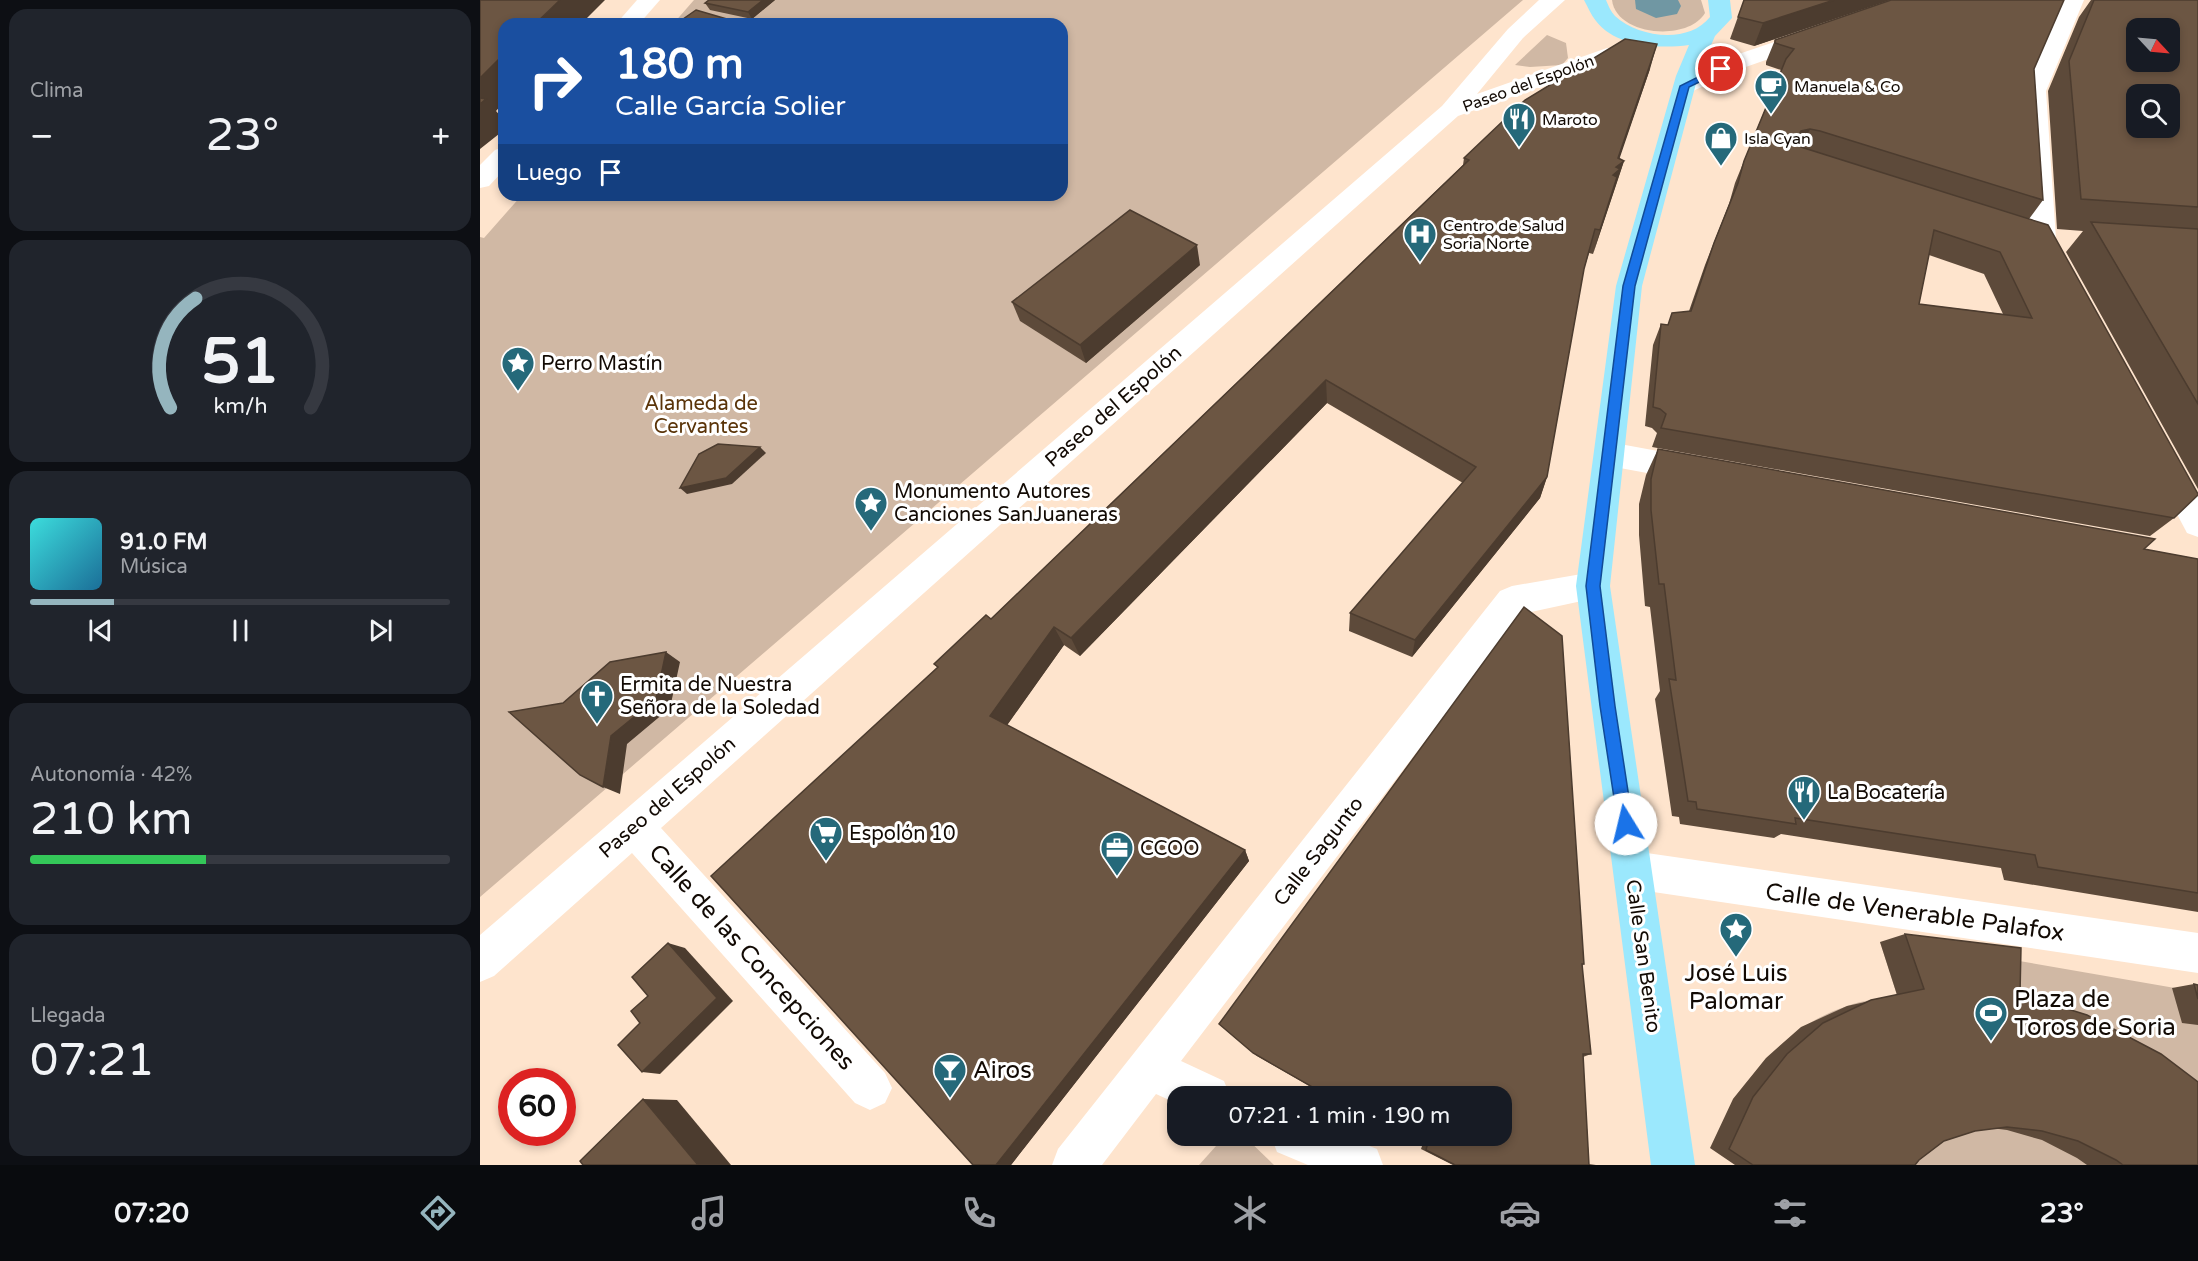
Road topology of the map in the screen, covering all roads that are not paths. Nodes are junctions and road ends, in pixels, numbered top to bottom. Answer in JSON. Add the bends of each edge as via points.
{"nodes":[{"id":1,"x":649,"y":0,"type":"edge"},
{"id":2,"x":1595,"y":0,"type":"edge"},
{"id":3,"x":1719,"y":0,"type":"edge"},
{"id":4,"x":2073,"y":0,"type":"edge"},
{"id":5,"x":1549,"y":1,"type":"edge"},
{"id":6,"x":632,"y":18,"type":"edge"},
{"id":7,"x":1830,"y":30,"type":"edge"},
{"id":8,"x":1705,"y":34,"type":"junction"},
{"id":9,"x":1653,"y":40,"type":"junction"},
{"id":10,"x":1607,"y":56,"type":"edge"},
{"id":11,"x":1686,"y":81,"type":"junction"},
{"id":12,"x":1450,"y":111,"type":"junction"},
{"id":13,"x":498,"y":161,"type":"edge"},
{"id":14,"x":480,"y":180,"type":"edge"},
{"id":15,"x":2071,"y":290,"type":"edge"},
{"id":16,"x":2154,"y":443,"type":"edge"},
{"id":17,"x":1609,"y":454,"type":"junction"},
{"id":18,"x":1729,"y":476,"type":"edge"},
{"id":19,"x":2198,"y":524,"type":"edge"},
{"id":20,"x":1593,"y":586,"type":"junction"},
{"id":21,"x":633,"y":826,"type":"junction"},
{"id":22,"x":1633,"y":870,"type":"junction"},
{"id":23,"x":2198,"y":953,"type":"edge"},
{"id":24,"x":480,"y":962,"type":"edge"},
{"id":25,"x":1149,"y":1069,"type":"junction"},
{"id":26,"x":1187,"y":1086,"type":"edge"},
{"id":27,"x":870,"y":1088,"type":"dead end"},
{"id":28,"x":1316,"y":1146,"type":"edge"},
{"id":29,"x":1074,"y":1165,"type":"edge"},
{"id":30,"x":1361,"y":1165,"type":"edge"},
{"id":31,"x":1673,"y":1165,"type":"edge"}],
"edges":[{"from":1,"to":6,"type":"street"},
{"from":2,"to":9,"type":"main road","via":[[1598,12],[1610,25]]},
{"from":3,"to":8,"type":"main road","name":"Calle San Benito","via":[[1719,24]]},
{"from":4,"to":15,"type":"street","via":[[2034,90],[2044,237]]},
{"from":5,"to":12,"type":"street","name":"Paseo del Espolón","via":[[1520,26]]},
{"from":7,"to":11,"type":"street"},
{"from":8,"to":9,"type":"main road","via":[[1681,41]]},
{"from":8,"to":11,"type":"main road","name":"Calle San Benito"},
{"from":9,"to":11,"type":"main road"},
{"from":10,"to":12,"type":"street","name":"Paseo del Espolón"},
{"from":11,"to":17,"type":"main road","name":"Calle San Benito","via":[[1629,286]]},
{"from":12,"to":21,"type":"street","name":"Paseo del Espolón"},
{"from":13,"to":14,"type":"street"},
{"from":16,"to":19,"type":"street"},
{"from":17,"to":18,"type":"street"},
{"from":17,"to":20,"type":"main road","name":"Calle San Benito"},
{"from":20,"to":22,"type":"main road","name":"Calle San Benito"},
{"from":20,"to":25,"type":"street","name":"Calle Sagunto","via":[[1512,601]]},
{"from":21,"to":24,"type":"street","name":"Paseo del Espolón"},
{"from":21,"to":27,"type":"street","name":"Calle de las Concepciones"},
{"from":22,"to":23,"type":"street","name":"Calle de Venerable Palafox"},
{"from":22,"to":31,"type":"main road","name":"Calle San Benito"},
{"from":25,"to":26,"type":"street"},
{"from":25,"to":29,"type":"street","name":"Calle Sagunto"},
{"from":28,"to":30,"type":"street"}]}
